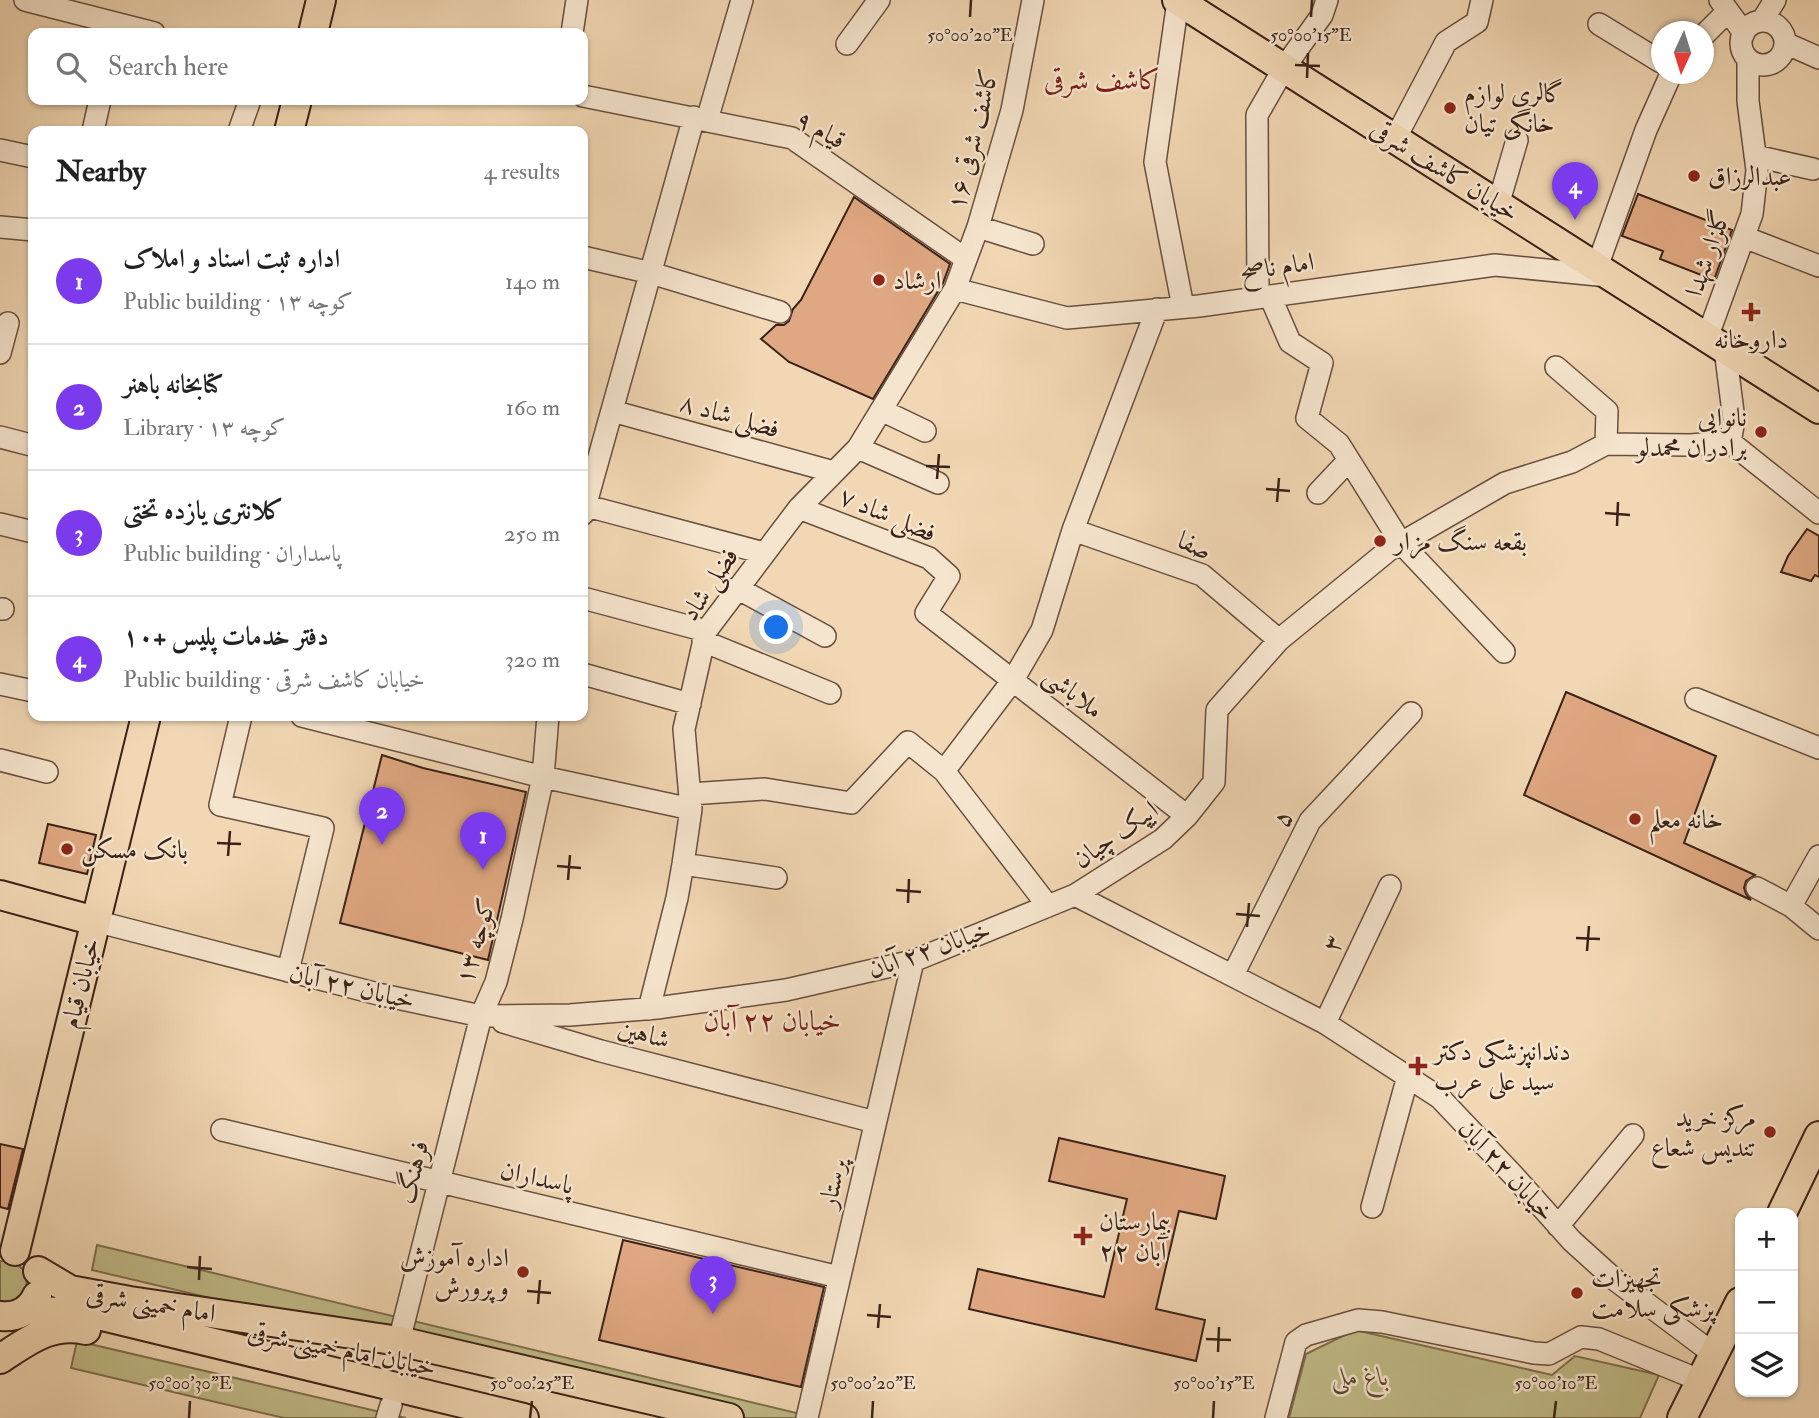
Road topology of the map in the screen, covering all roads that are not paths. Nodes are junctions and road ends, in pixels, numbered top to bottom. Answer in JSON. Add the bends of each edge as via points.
{"nodes":[{"id":1,"x":25,"y":0,"type":"edge"},
{"id":2,"x":321,"y":0,"type":"edge"},
{"id":3,"x":577,"y":0,"type":"edge"},
{"id":4,"x":742,"y":0,"type":"edge"},
{"id":5,"x":879,"y":0,"type":"edge"},
{"id":6,"x":1032,"y":0,"type":"edge"},
{"id":7,"x":1327,"y":0,"type":"edge"},
{"id":8,"x":1482,"y":0,"type":"edge"},
{"id":9,"x":1774,"y":0,"type":"edge"},
{"id":10,"x":1184,"y":2,"type":"edge"},
{"id":11,"x":1724,"y":6,"type":"edge"},
{"id":12,"x":1714,"y":21,"type":"edge"},
{"id":13,"x":1600,"y":24,"type":"dead end"},
{"id":14,"x":1753,"y":27,"type":"junction"},
{"id":15,"x":113,"y":28,"type":"edge"},
{"id":16,"x":314,"y":28,"type":"edge"},
{"id":17,"x":573,"y":28,"type":"edge"},
{"id":18,"x":1785,"y":43,"type":"junction"},
{"id":19,"x":847,"y":44,"type":"dead end"},
{"id":20,"x":1651,"y":56,"type":"edge"},
{"id":21,"x":1819,"y":58,"type":"edge"},
{"id":22,"x":1748,"y":60,"type":"junction"},
{"id":23,"x":1283,"y":68,"type":"junction"},
{"id":24,"x":1667,"y":84,"type":"edge"},
{"id":25,"x":588,"y":97,"type":"edge"},
{"id":26,"x":99,"y":105,"type":"edge"},
{"id":27,"x":248,"y":105,"type":"edge"},
{"id":28,"x":296,"y":105,"type":"edge"},
{"id":29,"x":701,"y":119,"type":"junction"},
{"id":30,"x":94,"y":126,"type":"edge"},
{"id":31,"x":241,"y":126,"type":"edge"},
{"id":32,"x":290,"y":126,"type":"edge"},
{"id":33,"x":1395,"y":139,"type":"junction"},
{"id":34,"x":1517,"y":140,"type":"dead end"},
{"id":35,"x":0,"y":150,"type":"edge"},
{"id":36,"x":28,"y":156,"type":"edge"},
{"id":37,"x":1755,"y":156,"type":"junction"},
{"id":38,"x":1813,"y":169,"type":"dead end"},
{"id":39,"x":1498,"y":205,"type":"junction"},
{"id":40,"x":0,"y":227,"type":"edge"},
{"id":41,"x":978,"y":227,"type":"junction"},
{"id":42,"x":28,"y":230,"type":"edge"},
{"id":43,"x":1744,"y":237,"type":"junction"},
{"id":44,"x":1033,"y":244,"type":"dead end"},
{"id":45,"x":588,"y":258,"type":"edge"},
{"id":46,"x":966,"y":259,"type":"junction"},
{"id":47,"x":1819,"y":266,"type":"edge"},
{"id":48,"x":1604,"y":272,"type":"junction"},
{"id":49,"x":651,"y":273,"type":"junction"},
{"id":50,"x":955,"y":289,"type":"junction"},
{"id":51,"x":1264,"y":296,"type":"junction"},
{"id":52,"x":1183,"y":307,"type":"junction"},
{"id":53,"x":1157,"y":309,"type":"junction"},
{"id":54,"x":780,"y":312,"type":"dead end"},
{"id":55,"x":8,"y":323,"type":"dead end"},
{"id":56,"x":1716,"y":343,"type":"junction"},
{"id":57,"x":0,"y":353,"type":"edge"},
{"id":58,"x":1556,"y":367,"type":"dead end"},
{"id":59,"x":1819,"y":409,"type":"edge"},
{"id":60,"x":881,"y":410,"type":"junction"},
{"id":61,"x":612,"y":411,"type":"junction"},
{"id":62,"x":925,"y":430,"type":"dead end"},
{"id":63,"x":0,"y":437,"type":"edge"},
{"id":64,"x":1730,"y":442,"type":"junction"},
{"id":65,"x":1606,"y":443,"type":"junction"},
{"id":66,"x":28,"y":444,"type":"edge"},
{"id":67,"x":858,"y":448,"type":"junction"},
{"id":68,"x":1349,"y":460,"type":"junction"},
{"id":69,"x":834,"y":472,"type":"junction"},
{"id":70,"x":938,"y":483,"type":"dead end"},
{"id":71,"x":1318,"y":493,"type":"dead end"},
{"id":72,"x":588,"y":494,"type":"edge"},
{"id":73,"x":799,"y":508,"type":"junction"},
{"id":74,"x":588,"y":509,"type":"edge"},
{"id":75,"x":1819,"y":513,"type":"edge"},
{"id":76,"x":0,"y":524,"type":"edge"},
{"id":77,"x":1073,"y":530,"type":"junction"},
{"id":78,"x":28,"y":531,"type":"edge"},
{"id":79,"x":1401,"y":543,"type":"junction"},
{"id":80,"x":764,"y":553,"type":"junction"},
{"id":81,"x":737,"y":588,"type":"junction"},
{"id":82,"x":588,"y":600,"type":"edge"},
{"id":83,"x":926,"y":614,"type":"joint"},
{"id":84,"x":704,"y":636,"type":"junction"},
{"id":85,"x":825,"y":636,"type":"dead end"},
{"id":86,"x":1279,"y":640,"type":"junction"},
{"id":87,"x":1504,"y":652,"type":"dead end"},
{"id":88,"x":588,"y":675,"type":"edge"},
{"id":89,"x":1013,"y":680,"type":"junction"},
{"id":90,"x":0,"y":684,"type":"edge"},
{"id":91,"x":28,"y":690,"type":"edge"},
{"id":92,"x":830,"y":693,"type":"dead end"},
{"id":93,"x":1696,"y":699,"type":"dead end"},
{"id":94,"x":690,"y":704,"type":"junction"},
{"id":95,"x":1411,"y":713,"type":"dead end"},
{"id":96,"x":145,"y":721,"type":"edge"},
{"id":97,"x":240,"y":721,"type":"edge"},
{"id":98,"x":322,"y":721,"type":"edge"},
{"id":99,"x":548,"y":721,"type":"edge"},
{"id":100,"x":1819,"y":748,"type":"edge"},
{"id":101,"x":0,"y":760,"type":"edge"},
{"id":102,"x":944,"y":771,"type":"junction"},
{"id":103,"x":47,"y":772,"type":"dead end"},
{"id":104,"x":543,"y":776,"type":"junction"},
{"id":105,"x":690,"y":802,"type":"junction"},
{"id":106,"x":1188,"y":816,"type":"junction"},
{"id":107,"x":1819,"y":856,"type":"edge"},
{"id":108,"x":683,"y":864,"type":"junction"},
{"id":109,"x":776,"y":878,"type":"dead end"},
{"id":110,"x":1390,"y":886,"type":"dead end"},
{"id":111,"x":1757,"y":888,"type":"dead end"},
{"id":112,"x":0,"y":895,"type":"edge"},
{"id":113,"x":1075,"y":895,"type":"junction"},
{"id":114,"x":1048,"y":906,"type":"junction"},
{"id":115,"x":1791,"y":906,"type":"junction"},
{"id":116,"x":95,"y":921,"type":"junction"},
{"id":117,"x":1819,"y":929,"type":"edge"},
{"id":118,"x":913,"y":961,"type":"junction"},
{"id":119,"x":288,"y":971,"type":"junction"},
{"id":120,"x":1233,"y":975,"type":"junction"},
{"id":121,"x":649,"y":1009,"type":"junction"},
{"id":122,"x":481,"y":1016,"type":"junction"},
{"id":123,"x":1325,"y":1023,"type":"junction"},
{"id":124,"x":1408,"y":1076,"type":"junction"},
{"id":125,"x":875,"y":1122,"type":"junction"},
{"id":126,"x":222,"y":1130,"type":"dead end"},
{"id":127,"x":1633,"y":1135,"type":"dead end"},
{"id":128,"x":1819,"y":1136,"type":"edge"},
{"id":129,"x":438,"y":1182,"type":"junction"},
{"id":130,"x":1372,"y":1208,"type":"dead end"},
{"id":131,"x":1784,"y":1208,"type":"edge"},
{"id":132,"x":1558,"y":1226,"type":"junction"},
{"id":133,"x":7,"y":1251,"type":"edge"},
{"id":134,"x":38,"y":1270,"type":"junction"},
{"id":135,"x":839,"y":1278,"type":"junction"},
{"id":136,"x":70,"y":1290,"type":"junction"},
{"id":137,"x":1735,"y":1312,"type":"edge"},
{"id":138,"x":16,"y":1313,"type":"edge"},
{"id":139,"x":399,"y":1341,"type":"junction"},
{"id":140,"x":1715,"y":1355,"type":"junction"},
{"id":141,"x":0,"y":1358,"type":"edge"},
{"id":142,"x":1692,"y":1377,"type":"junction"},
{"id":143,"x":389,"y":1411,"type":"edge"},
{"id":144,"x":447,"y":1418,"type":"edge"},
{"id":145,"x":524,"y":1418,"type":"edge"},
{"id":146,"x":651,"y":1418,"type":"edge"},
{"id":147,"x":729,"y":1418,"type":"edge"},
{"id":148,"x":807,"y":1418,"type":"edge"},
{"id":149,"x":1276,"y":1418,"type":"edge"},
{"id":150,"x":1670,"y":1418,"type":"edge"},
{"id":151,"x":1682,"y":1418,"type":"edge"}],
"edges":[{"from":1,"to":15,"type":"street"},
{"from":2,"to":16,"type":"main road"},
{"from":3,"to":17,"type":"street"},
{"from":4,"to":29,"type":"street"},
{"from":5,"to":19,"type":"street"},
{"from":6,"to":41,"type":"street","name":"کاشف شرقی ۱۶","via":[[1012,110]]},
{"from":7,"to":23,"type":"street","via":[[1322,15]]},
{"from":8,"to":33,"type":"street","via":[[1477,22],[1446,42]]},
{"from":9,"to":14,"type":"street"},
{"from":10,"to":23,"type":"main road","name":"خیابان کاشف شرقی"},
{"from":10,"to":52,"type":"street","via":[[1155,162]]},
{"from":11,"to":12,"type":"street"},
{"from":11,"to":14,"type":"street"},
{"from":13,"to":20,"type":"street"},
{"from":14,"to":18,"type":"street","via":[[1776,25]]},
{"from":14,"to":22,"type":"street","via":[[1741,47]]},
{"from":18,"to":21,"type":"street"},
{"from":18,"to":22,"type":"street","via":[[1780,57],[1769,65]]},
{"from":22,"to":37,"type":"street","name":"گلزار شهدا"},
{"from":23,"to":33,"type":"main road","name":"خیابان کاشف شرقی"},
{"from":23,"to":51,"type":"street","via":[[1257,115]]},
{"from":24,"to":48,"type":"street","via":[[1646,130]]},
{"from":25,"to":29,"type":"street","name":"قیام ۹"},
{"from":26,"to":30,"type":"street"},
{"from":27,"to":31,"type":"street"},
{"from":28,"to":32,"type":"main road"},
{"from":29,"to":46,"type":"street","name":"قیام ۹","via":[[792,138]]},
{"from":29,"to":49,"type":"street"},
{"from":33,"to":39,"type":"main road","name":"خیابان کاشف شرقی"},
{"from":34,"to":39,"type":"street"},
{"from":35,"to":36,"type":"street"},
{"from":37,"to":38,"type":"street"},
{"from":37,"to":43,"type":"street","name":"گلزار شهدا","via":[[1752,214]]},
{"from":39,"to":48,"type":"main road","name":"خیابان کاشف شرقی"},
{"from":40,"to":42,"type":"street"},
{"from":41,"to":44,"type":"street"},
{"from":41,"to":46,"type":"street","name":"کاشف شرقی ۱۶"},
{"from":43,"to":47,"type":"street"},
{"from":43,"to":56,"type":"street","name":"گلزار شهدا"},
{"from":45,"to":49,"type":"street"},
{"from":46,"to":50,"type":"street","name":"کاشف شرقی ۱۶"},
{"from":48,"to":51,"type":"street","name":"امام ناصح","via":[[1495,265]]},
{"from":48,"to":56,"type":"main road","name":"خیابان کاشف شرقی"},
{"from":49,"to":54,"type":"street"},
{"from":49,"to":61,"type":"street"},
{"from":50,"to":53,"type":"street","name":"امام ناصح","via":[[1068,318]]},
{"from":50,"to":60,"type":"street","name":"فضلی شاد"},
{"from":51,"to":52,"type":"street","name":"امام ناصح"},
{"from":51,"to":68,"type":"street","via":[[1290,342],[1322,363],[1307,418],[1339,444]]},
{"from":52,"to":53,"type":"street","name":"امام ناصح"},
{"from":53,"to":77,"type":"street"},
{"from":55,"to":57,"type":"street"},
{"from":56,"to":59,"type":"main road","name":"خیابان کاشف شرقی"},
{"from":56,"to":64,"type":"street","via":[[1734,420]]},
{"from":58,"to":65,"type":"street","via":[[1606,411]]},
{"from":60,"to":62,"type":"street"},
{"from":60,"to":67,"type":"street","name":"فضلی شاد"},
{"from":61,"to":69,"type":"street","name":"فضلی شاد ۸"},
{"from":61,"to":72,"type":"street"},
{"from":63,"to":66,"type":"street"},
{"from":64,"to":65,"type":"street"},
{"from":64,"to":75,"type":"street"},
{"from":65,"to":79,"type":"street","name":"ایپک چیان","via":[[1572,462],[1505,483]]},
{"from":67,"to":69,"type":"street","name":"فضلی شاد"},
{"from":67,"to":70,"type":"street"},
{"from":68,"to":71,"type":"street"},
{"from":68,"to":79,"type":"street"},
{"from":69,"to":73,"type":"street","name":"فضلی شاد"},
{"from":73,"to":80,"type":"street","name":"فضلی شاد"},
{"from":73,"to":83,"type":"street","name":"فضلی شاد ۷","via":[[929,558],[949,576]]},
{"from":74,"to":80,"type":"street"},
{"from":76,"to":78,"type":"street"},
{"from":77,"to":86,"type":"street","name":"صفا","via":[[1202,575]]},
{"from":77,"to":89,"type":"street","via":[[1042,630]]},
{"from":79,"to":86,"type":"street","name":"ایپک چیان"},
{"from":79,"to":87,"type":"street"},
{"from":80,"to":81,"type":"street","name":"فضلی شاد"},
{"from":81,"to":84,"type":"street","name":"فضلی شاد"},
{"from":81,"to":85,"type":"street"},
{"from":82,"to":84,"type":"street"},
{"from":83,"to":89,"type":"street","name":"ملاباشی"},
{"from":84,"to":92,"type":"street"},
{"from":84,"to":94,"type":"street","name":"فضلی شاد"},
{"from":86,"to":106,"type":"street","name":"ایپک چیان","via":[[1217,710],[1214,782]]},
{"from":88,"to":94,"type":"street"},
{"from":89,"to":102,"type":"street"},
{"from":89,"to":106,"type":"street","name":"ملاباشی"},
{"from":90,"to":91,"type":"street"},
{"from":93,"to":100,"type":"street"},
{"from":94,"to":105,"type":"street","name":"فضلی شاد","via":[[684,729]]},
{"from":95,"to":120,"type":"street","name":"۵","via":[[1310,821]]},
{"from":96,"to":116,"type":"main road","name":"خیابان قیام"},
{"from":97,"to":119,"type":"street","via":[[220,805],[323,828]]},
{"from":98,"to":104,"type":"street"},
{"from":99,"to":104,"type":"street","name":"کوچه ۱۳"},
{"from":101,"to":103,"type":"street"},
{"from":102,"to":105,"type":"street","via":[[908,742],[851,803],[765,789]]},
{"from":102,"to":114,"type":"street"},
{"from":104,"to":105,"type":"street"},
{"from":104,"to":122,"type":"street","name":"کوچه ۱۳","via":[[499,969]]},
{"from":105,"to":108,"type":"street","name":"فضلی شاد"},
{"from":106,"to":113,"type":"street","name":"ایپک چیان","via":[[1163,839]]},
{"from":107,"to":115,"type":"street"},
{"from":108,"to":109,"type":"street"},
{"from":108,"to":121,"type":"street","name":"فضلی شاد"},
{"from":110,"to":123,"type":"street","name":"۳"},
{"from":111,"to":115,"type":"street"},
{"from":112,"to":116,"type":"main road","name":"خیابان ۲۲ آبان"},
{"from":113,"to":114,"type":"street","name":"خیابان ۲۲ آبان"},
{"from":113,"to":120,"type":"street","name":"خیابان ۲۲ آبان"},
{"from":114,"to":118,"type":"street","name":"خیابان ۲۲ آبان"},
{"from":115,"to":117,"type":"street"},
{"from":116,"to":119,"type":"street","name":"خیابان ۲۲ آبان"},
{"from":116,"to":133,"type":"main road","name":"خیابان قیام"},
{"from":118,"to":121,"type":"street","name":"خیابان ۲۲ آبان","via":[[786,990]]},
{"from":118,"to":125,"type":"street","name":"پرستار"},
{"from":119,"to":122,"type":"street","name":"خیابان ۲۲ آبان"},
{"from":120,"to":123,"type":"street","name":"خیابان ۲۲ آبان"},
{"from":121,"to":122,"type":"street","name":"خیابان ۲۲ آبان"},
{"from":122,"to":125,"type":"street","name":"شاهین"},
{"from":122,"to":129,"type":"street","name":"فرهنگ"},
{"from":123,"to":124,"type":"street","name":"خیابان ۲۲ آبان"},
{"from":124,"to":130,"type":"street"},
{"from":124,"to":132,"type":"street","name":"خیابان ۲۲ آبان","via":[[1440,1098]]},
{"from":125,"to":135,"type":"street","name":"پرستار"},
{"from":126,"to":129,"type":"street","name":"پاسداران"},
{"from":127,"to":132,"type":"street"},
{"from":128,"to":131,"type":"main road"},
{"from":129,"to":135,"type":"street","name":"پاسداران"},
{"from":129,"to":139,"type":"street","name":"فرهنگ"},
{"from":132,"to":140,"type":"street","name":"خیابان ۲۲ آبان","via":[[1614,1279]]},
{"from":133,"to":134,"type":"main road","name":"خیابان امام خمینی شرقی","via":[[24,1255]]},
{"from":134,"to":136,"type":"main road","name":"خیابان امام خمینی شرقی"},
{"from":134,"to":138,"type":"main road","via":[[35,1301]]},
{"from":135,"to":148,"type":"street","name":"پرستار"},
{"from":136,"to":139,"type":"main road","name":"امام خمینی شرقی"},
{"from":136,"to":146,"type":"main road","name":"خیابان امام خمینی شرقی","via":[[104,1303],[398,1359]]},
{"from":137,"to":140,"type":"main road"},
{"from":138,"to":141,"type":"main road"},
{"from":138,"to":145,"type":"main road","name":"خیابان امام خمینی شرقی","via":[[97,1315]]},
{"from":139,"to":147,"type":"main road","name":"امام خمینی شرقی"},
{"from":140,"to":142,"type":"main road"},
{"from":140,"to":151,"type":"main road"},
{"from":141,"to":143,"type":"main road","name":"امام خمینی شرقی","via":[[42,1332],[73,1327]]},
{"from":142,"to":149,"type":"street","via":[[1599,1339],[1581,1337],[1549,1354],[1534,1353],[1358,1320],[1296,1342]]},
{"from":142,"to":150,"type":"main road"},
{"from":143,"to":144,"type":"main road","name":"امام خمینی شرقی"}]}
